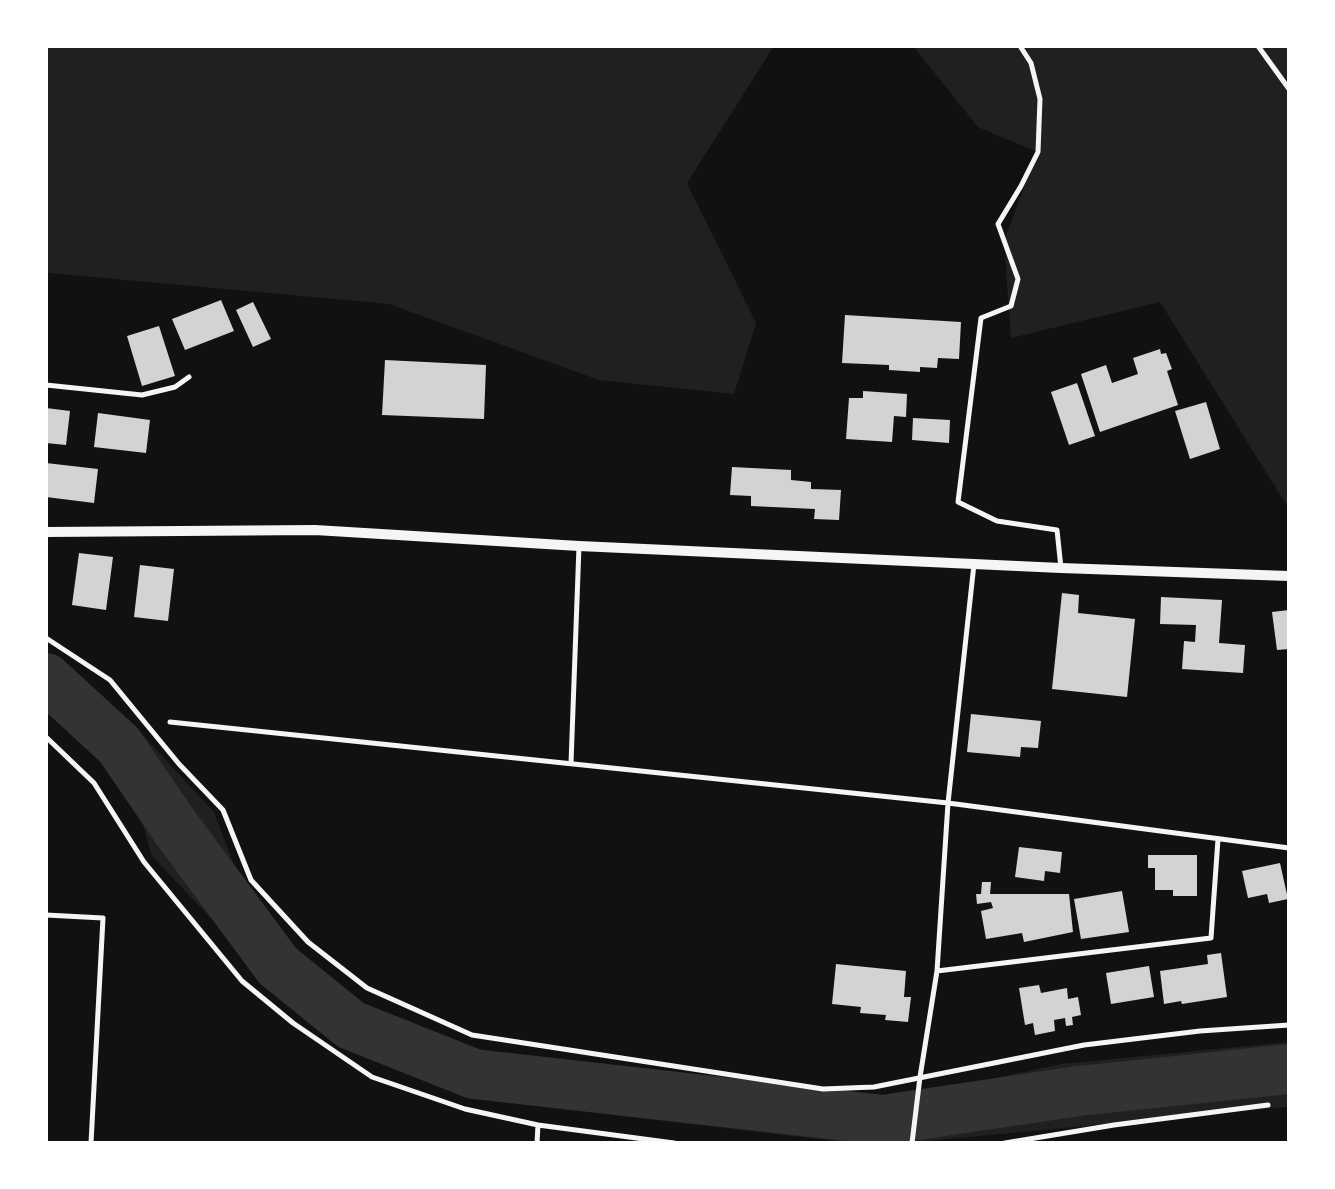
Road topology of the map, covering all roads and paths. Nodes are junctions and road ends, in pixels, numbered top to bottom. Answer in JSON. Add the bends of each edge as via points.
{"nodes":[{"id":1,"x":1020,"y":46,"type":"edge"},
{"id":2,"x":1258,"y":46,"type":"edge"},
{"id":3,"x":1289,"y":89,"type":"edge"},
{"id":4,"x":189,"y":377,"type":"dead end"},
{"id":5,"x":46,"y":384,"type":"edge"},
{"id":6,"x":46,"y":532,"type":"edge"},
{"id":7,"x":579,"y":546,"type":"junction"},
{"id":8,"x":974,"y":564,"type":"junction"},
{"id":9,"x":1061,"y":568,"type":"junction"},
{"id":10,"x":1289,"y":576,"type":"edge"},
{"id":11,"x":46,"y":638,"type":"edge"},
{"id":12,"x":170,"y":722,"type":"dead end"},
{"id":13,"x":46,"y":737,"type":"edge"},
{"id":14,"x":571,"y":763,"type":"junction"},
{"id":15,"x":948,"y":803,"type":"junction"},
{"id":16,"x":1218,"y":839,"type":"junction"},
{"id":17,"x":1289,"y":848,"type":"edge"},
{"id":18,"x":46,"y":915,"type":"edge"},
{"id":19,"x":936,"y":971,"type":"junction"},
{"id":20,"x":1289,"y":1025,"type":"edge"},
{"id":21,"x":920,"y":1078,"type":"junction"},
{"id":22,"x":1268,"y":1104,"type":"dead end"},
{"id":23,"x":538,"y":1125,"type":"junction"},
{"id":24,"x":91,"y":1143,"type":"edge"},
{"id":25,"x":537,"y":1143,"type":"edge"},
{"id":26,"x":674,"y":1143,"type":"edge"},
{"id":27,"x":912,"y":1143,"type":"edge"},
{"id":28,"x":1005,"y":1143,"type":"edge"}],
"edges":[{"from":1,"to":9,"type":"street","via":[[1031,63],[1040,99],[1038,152],[998,224],[1018,279],[1011,306],[981,318],[958,502],[997,521],[1057,530]]},
{"from":2,"to":3,"type":"street"},
{"from":4,"to":5,"type":"street","via":[[175,387],[142,395]]},
{"from":6,"to":7,"type":"main road","via":[[315,530]]},
{"from":7,"to":8,"type":"main road"},
{"from":7,"to":14,"type":"street"},
{"from":8,"to":9,"type":"main road"},
{"from":8,"to":15,"type":"street"},
{"from":9,"to":10,"type":"main road"},
{"from":11,"to":21,"type":"street","via":[[110,680],[179,764],[223,810],[251,880],[308,942],[367,988],[472,1034],[823,1088],[874,1086]]},
{"from":12,"to":14,"type":"street"},
{"from":13,"to":23,"type":"street","via":[[94,783],[144,862],[242,981],[293,1023],[372,1077],[465,1110]]},
{"from":14,"to":15,"type":"street"},
{"from":15,"to":16,"type":"street"},
{"from":15,"to":19,"type":"street"},
{"from":16,"to":17,"type":"street"},
{"from":16,"to":19,"type":"street","via":[[1211,938]]},
{"from":18,"to":24,"type":"street","via":[[104,918]]},
{"from":19,"to":21,"type":"street"},
{"from":20,"to":21,"type":"street","via":[[1200,1031],[1084,1046]]},
{"from":21,"to":27,"type":"street"},
{"from":22,"to":28,"type":"street"},
{"from":23,"to":25,"type":"street"},
{"from":23,"to":26,"type":"street"}]}
